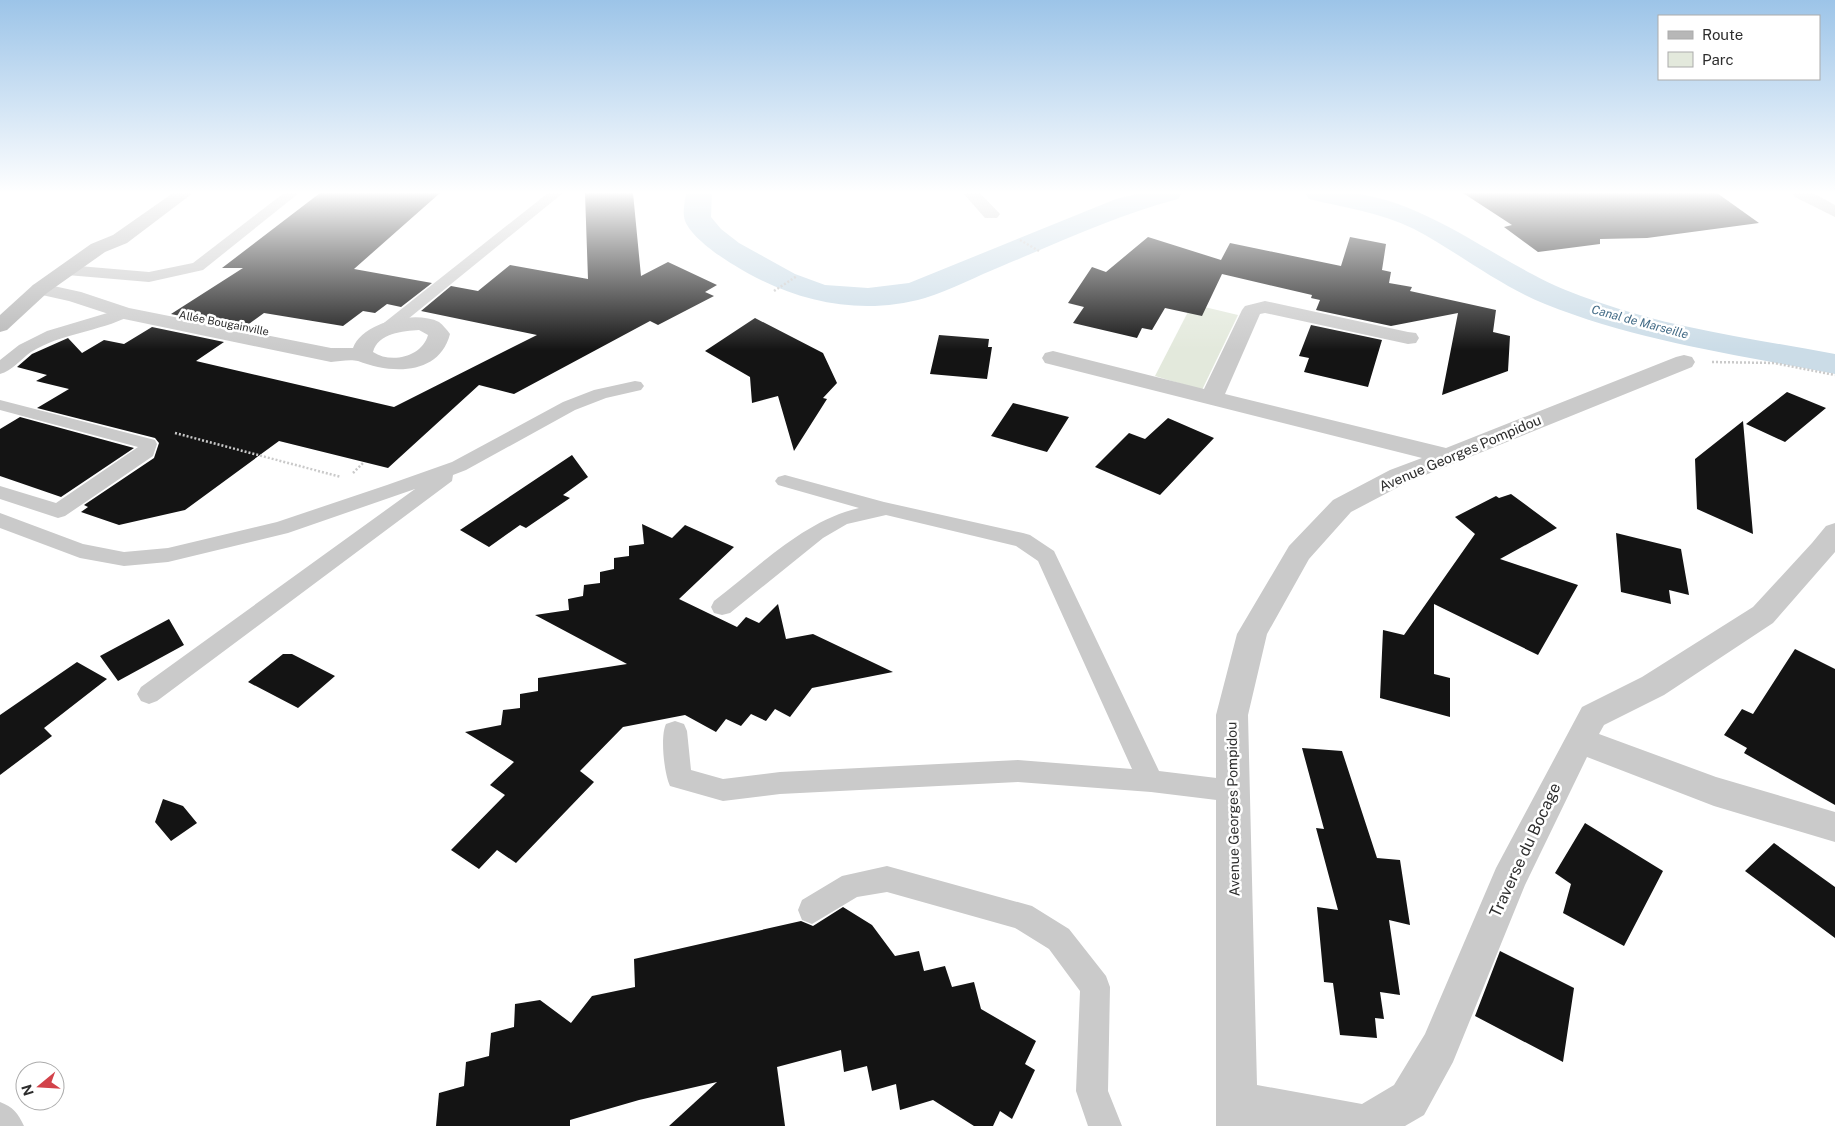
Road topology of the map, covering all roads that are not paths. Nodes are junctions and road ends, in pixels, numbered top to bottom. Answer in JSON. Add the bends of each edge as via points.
{"nodes":[{"id":1,"x":104,"y":246,"type":"edge"},
{"id":2,"x":226,"y":246,"type":"edge"},
{"id":3,"x":490,"y":246,"type":"edge"},
{"id":4,"x":98,"y":248,"type":"joint"},
{"id":5,"x":67,"y":270,"type":"junction"},
{"id":6,"x":35,"y":293,"type":"junction"},
{"id":7,"x":81,"y":298,"type":"junction"},
{"id":8,"x":0,"y":311,"type":"edge"},
{"id":9,"x":124,"y":313,"type":"junction"},
{"id":10,"x":0,"y":326,"type":"edge"},
{"id":11,"x":386,"y":330,"type":"junction"},
{"id":12,"x":1408,"y":338,"type":"dead end"},
{"id":13,"x":364,"y":348,"type":"junction"},
{"id":14,"x":1053,"y":358,"type":"dead end"},
{"id":15,"x":1684,"y":362,"type":"road end"},
{"id":16,"x":0,"y":369,"type":"edge"},
{"id":17,"x":635,"y":386,"type":"dead end"},
{"id":18,"x":1212,"y":397,"type":"junction"},
{"id":19,"x":0,"y":404,"type":"edge"},
{"id":20,"x":1446,"y":456,"type":"junction"},
{"id":21,"x":459,"y":466,"type":"junction"},
{"id":22,"x":785,"y":481,"type":"dead end"},
{"id":23,"x":0,"y":492,"type":"edge"},
{"id":24,"x":886,"y":508,"type":"junction"},
{"id":25,"x":0,"y":520,"type":"edge"},
{"id":26,"x":1835,"y":532,"type":"edge"},
{"id":27,"x":722,"y":607,"type":"dead end"},
{"id":28,"x":148,"y":694,"type":"dead end"},
{"id":29,"x":675,"y":731,"type":"dead end"},
{"id":30,"x":1578,"y":740,"type":"junction"},
{"id":31,"x":1151,"y":781,"type":"junction"},
{"id":32,"x":1233,"y":791,"type":"junction"},
{"id":33,"x":1835,"y":827,"type":"edge"},
{"id":34,"x":812,"y":910,"type":"dead end"},
{"id":35,"x":1236,"y":1114,"type":"edge"},
{"id":36,"x":0,"y":1118,"type":"edge"},
{"id":37,"x":7,"y":1126,"type":"edge"},
{"id":38,"x":1105,"y":1126,"type":"edge"},
{"id":39,"x":1365,"y":1126,"type":"edge"}],
"edges":[{"from":1,"to":4,"type":"street"},
{"from":2,"to":5,"type":"lane","via":[[198,268],[149,277]]},
{"from":3,"to":11,"type":"lane"},
{"from":4,"to":5,"type":"street"},
{"from":5,"to":6,"type":"street"},
{"from":6,"to":7,"type":"street","name":"Allée Bougainville"},
{"from":6,"to":8,"type":"street"},
{"from":6,"to":10,"type":"street"},
{"from":7,"to":9,"type":"street","name":"Allée Bougainville"},
{"from":7,"to":13,"type":"street","name":"Allée Bougainville","via":[[338,346]]},
{"from":9,"to":13,"type":"street","name":"Allée Bougainville","via":[[331,355]]},
{"from":9,"to":16,"type":"lane","via":[[107,322],[75,327],[46,337],[20,351]]},
{"from":11,"to":13,"type":"street"},
{"from":11,"to":13,"type":"street","via":[[419,324],[432,327],[439,334],[439,342],[417,359],[400,364],[369,361]]},
{"from":12,"to":18,"type":"street","via":[[1265,307],[1252,310]]},
{"from":14,"to":18,"type":"street"},
{"from":15,"to":20,"type":"street","name":"Avenue Georges Pompidou"},
{"from":17,"to":21,"type":"lane","via":[[569,406]]},
{"from":18,"to":20,"type":"street"},
{"from":19,"to":23,"type":"lane","via":[[148,444],[146,452],[58,511]]},
{"from":20,"to":32,"type":"street","name":"Avenue Georges Pompidou","via":[[1342,506],[1299,553],[1252,634],[1232,715]]},
{"from":21,"to":25,"type":"lane","via":[[281,528],[168,555],[124,558],[80,551]]},
{"from":21,"to":28,"type":"lane"},
{"from":22,"to":24,"type":"lane"},
{"from":24,"to":27,"type":"lane","via":[[841,519],[816,532]]},
{"from":24,"to":31,"type":"lane","via":[[1023,540],[1047,556]]},
{"from":26,"to":30,"type":"street","name":"Traverse du Bocage","via":[[1763,615],[1653,686],[1593,716]]},
{"from":29,"to":31,"type":"lane","via":[[680,778],[723,790],[780,783],[1018,771]]},
{"from":30,"to":33,"type":"street","via":[[1714,792]]},
{"from":30,"to":39,"type":"street","name":"Traverse du Bocage","via":[[1508,880],[1439,1048],[1409,1100]]},
{"from":31,"to":32,"type":"lane"},
{"from":32,"to":35,"type":"street","name":"Avenue Georges Pompidou"},
{"from":34,"to":38,"type":"lane","via":[[852,885],[887,878],[1022,916],[1059,939],[1095,987],[1092,1091]]},
{"from":35,"to":39,"type":"street","name":"Traverse du Bocage"},
{"from":36,"to":37,"type":"lane"}]}
